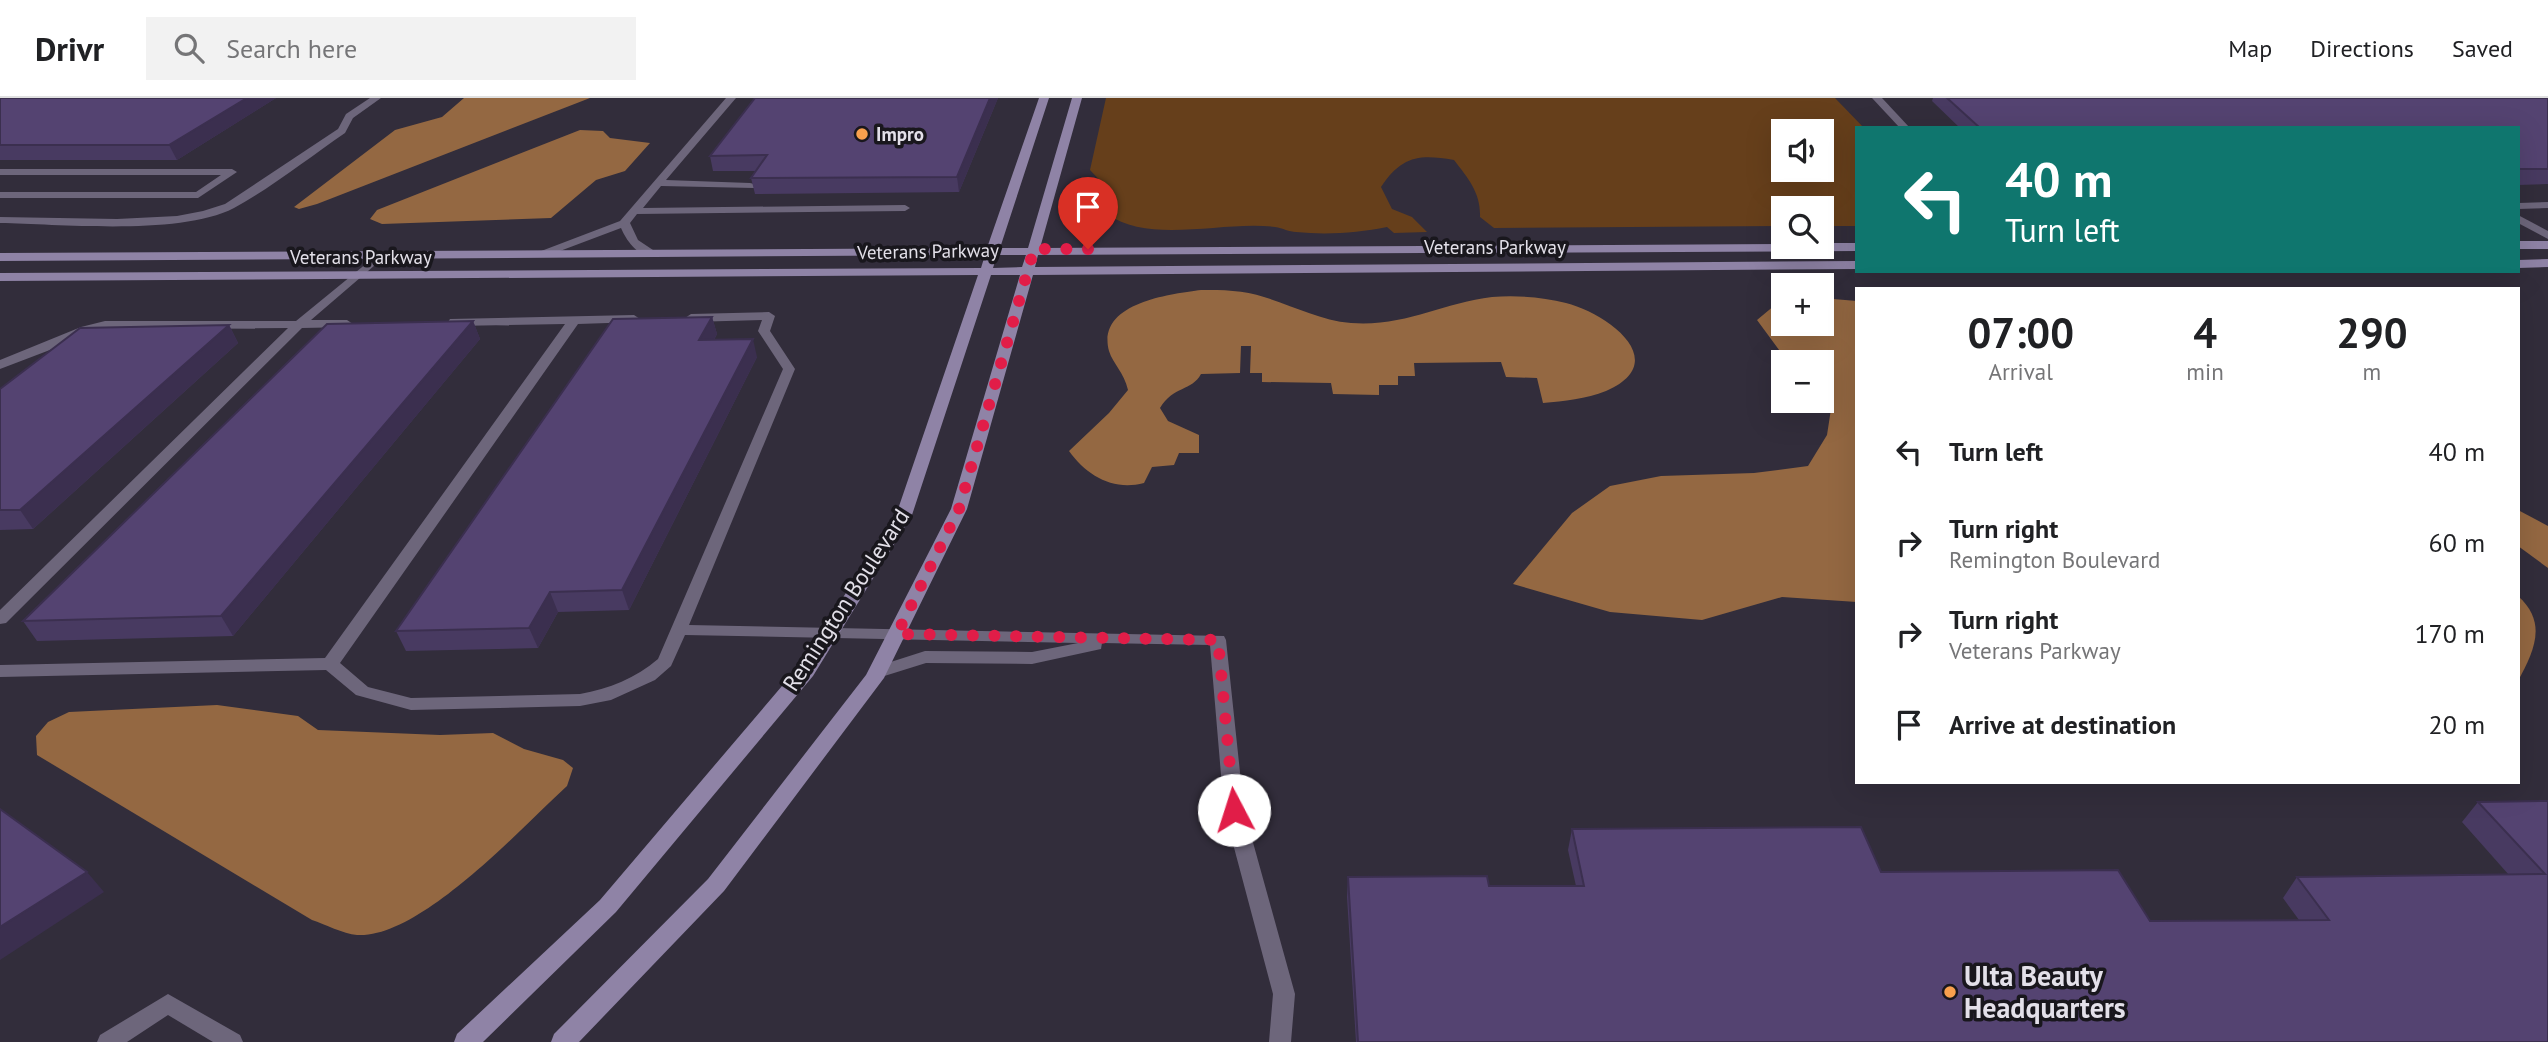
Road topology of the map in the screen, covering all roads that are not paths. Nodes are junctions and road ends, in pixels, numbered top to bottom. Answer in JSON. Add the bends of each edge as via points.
{"nodes":[{"id":1,"x":376,"y":98,"type":"edge"},
{"id":2,"x":731,"y":98,"type":"edge"},
{"id":3,"x":1044,"y":98,"type":"edge"},
{"id":4,"x":1077,"y":98,"type":"edge"},
{"id":5,"x":1877,"y":98,"type":"edge"},
{"id":6,"x":1903,"y":126,"type":"edge"},
{"id":7,"x":0,"y":172,"type":"edge"},
{"id":8,"x":39,"y":172,"type":"junction"},
{"id":9,"x":658,"y":183,"type":"junction"},
{"id":10,"x":750,"y":186,"type":"edge"},
{"id":11,"x":0,"y":195,"type":"edge"},
{"id":12,"x":2548,"y":205,"type":"edge"},
{"id":13,"x":2520,"y":206,"type":"edge"},
{"id":14,"x":905,"y":208,"type":"dead end"},
{"id":15,"x":634,"y":211,"type":"junction"},
{"id":16,"x":2520,"y":219,"type":"edge"},
{"id":17,"x":0,"y":220,"type":"edge"},
{"id":18,"x":624,"y":223,"type":"junction"},
{"id":19,"x":2548,"y":236,"type":"edge"},
{"id":20,"x":2548,"y":245,"type":"edge"},
{"id":21,"x":2520,"y":246,"type":"edge"},
{"id":22,"x":1855,"y":247,"type":"edge"},
{"id":23,"x":1034,"y":249,"type":"junction"},
{"id":24,"x":995,"y":250,"type":"junction"},
{"id":25,"x":652,"y":254,"type":"junction"},
{"id":26,"x":540,"y":255,"type":"junction"},
{"id":27,"x":0,"y":257,"type":"edge"},
{"id":28,"x":379,"y":257,"type":"junction"},
{"id":29,"x":2520,"y":264,"type":"edge"},
{"id":30,"x":2548,"y":264,"type":"edge"},
{"id":31,"x":1855,"y":265,"type":"edge"},
{"id":32,"x":1028,"y":269,"type":"junction"},
{"id":33,"x":988,"y":270,"type":"junction"},
{"id":34,"x":0,"y":277,"type":"edge"},
{"id":35,"x":354,"y":277,"type":"junction"},
{"id":36,"x":672,"y":318,"type":"edge"},
{"id":37,"x":644,"y":319,"type":"edge"},
{"id":38,"x":574,"y":320,"type":"junction"},
{"id":39,"x":436,"y":322,"type":"edge"},
{"id":40,"x":367,"y":324,"type":"edge"},
{"id":41,"x":298,"y":325,"type":"junction"},
{"id":42,"x":0,"y":365,"type":"edge"},
{"id":43,"x":0,"y":619,"type":"edge"},
{"id":44,"x":678,"y":630,"type":"junction"},
{"id":45,"x":830,"y":633,"type":"junction"},
{"id":46,"x":897,"y":634,"type":"junction"},
{"id":47,"x":1125,"y":639,"type":"junction"},
{"id":48,"x":330,"y":664,"type":"junction"},
{"id":49,"x":0,"y":671,"type":"edge"},
{"id":50,"x":878,"y":671,"type":"junction"},
{"id":51,"x":108,"y":1042,"type":"edge"},
{"id":52,"x":232,"y":1042,"type":"edge"},
{"id":53,"x":466,"y":1042,"type":"edge"},
{"id":54,"x":563,"y":1042,"type":"edge"},
{"id":55,"x":1280,"y":1042,"type":"edge"}],
"edges":[{"from":1,"to":17,"type":"lane","via":[[349,116],[342,131],[216,212],[176,221]]},
{"from":2,"to":9,"type":"lane"},
{"from":3,"to":24,"type":"main road","name":"Remington Boulevard"},
{"from":4,"to":23,"type":"main road"},
{"from":5,"to":6,"type":"lane"},
{"from":7,"to":8,"type":"lane"},
{"from":8,"to":11,"type":"lane"},
{"from":8,"to":11,"type":"lane","via":[[232,172],[198,195]]},
{"from":9,"to":10,"type":"lane"},
{"from":9,"to":15,"type":"lane"},
{"from":12,"to":13,"type":"lane"},
{"from":14,"to":15,"type":"lane"},
{"from":15,"to":18,"type":"lane"},
{"from":16,"to":19,"type":"lane"},
{"from":18,"to":25,"type":"lane","via":[[633,242]]},
{"from":18,"to":26,"type":"lane"},
{"from":20,"to":21,"type":"main road"},
{"from":22,"to":23,"type":"main road","name":"Veterans Parkway"},
{"from":23,"to":24,"type":"main road","name":"Veterans Parkway"},
{"from":23,"to":32,"type":"main road"},
{"from":24,"to":25,"type":"main road","name":"Veterans Parkway"},
{"from":24,"to":33,"type":"main road","name":"Remington Boulevard"},
{"from":25,"to":26,"type":"main road","name":"Veterans Parkway"},
{"from":26,"to":28,"type":"main road","name":"Veterans Parkway"},
{"from":27,"to":28,"type":"main road","name":"Veterans Parkway"},
{"from":28,"to":35,"type":"lane"},
{"from":29,"to":30,"type":"main road"},
{"from":31,"to":32,"type":"main road","name":"Veterans Parkway"},
{"from":32,"to":33,"type":"main road","name":"Veterans Parkway"},
{"from":32,"to":46,"type":"main road","via":[[959,509]]},
{"from":33,"to":35,"type":"main road","name":"Veterans Parkway"},
{"from":33,"to":45,"type":"main road","name":"Remington Boulevard","via":[[904,515]]},
{"from":34,"to":35,"type":"main road","name":"Veterans Parkway"},
{"from":35,"to":41,"type":"lane"},
{"from":36,"to":44,"type":"lane","via":[[769,316],[764,331],[789,369]]},
{"from":37,"to":38,"type":"lane"},
{"from":38,"to":39,"type":"lane"},
{"from":38,"to":48,"type":"lane"},
{"from":40,"to":41,"type":"lane"},
{"from":41,"to":42,"type":"lane","via":[[106,325]]},
{"from":41,"to":43,"type":"lane"},
{"from":44,"to":45,"type":"lane"},
{"from":44,"to":48,"type":"lane","via":[[665,662],[649,676],[604,696],[580,700],[411,704],[362,691]]},
{"from":45,"to":46,"type":"lane"},
{"from":45,"to":53,"type":"main road","name":"Remington Boulevard","via":[[806,671],[608,906]]},
{"from":46,"to":47,"type":"lane"},
{"from":46,"to":50,"type":"main road"},
{"from":47,"to":50,"type":"lane","via":[[1032,658],[925,657]]},
{"from":47,"to":55,"type":"lane","via":[[1218,640],[1234,810],[1284,993]]},
{"from":48,"to":49,"type":"lane"},
{"from":50,"to":54,"type":"main road","via":[[716,885]]},
{"from":51,"to":52,"type":"lane","via":[[168,1003]]}]}
